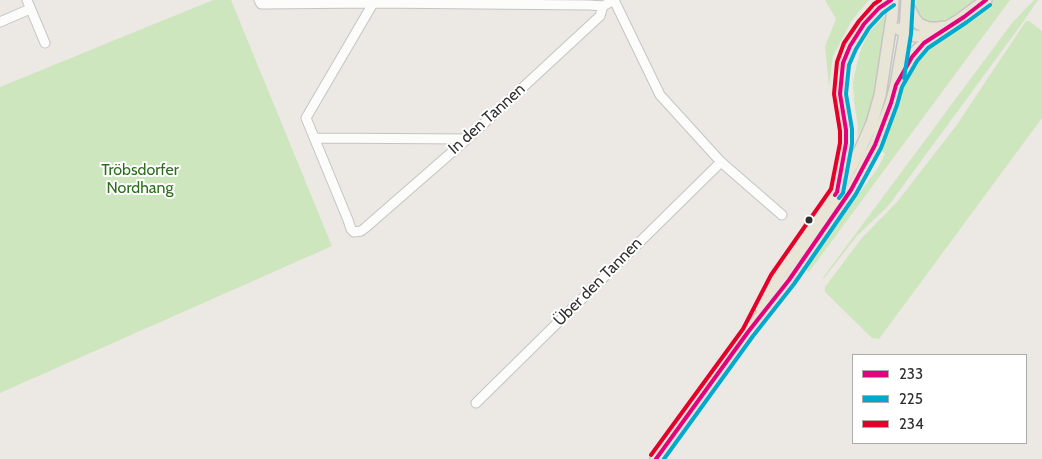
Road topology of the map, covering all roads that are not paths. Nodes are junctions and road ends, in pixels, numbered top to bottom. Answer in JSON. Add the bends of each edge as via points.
{"nodes":[{"id":1,"x":614,"y":0,"type":"edge"},
{"id":2,"x":892,"y":0,"type":"edge"},
{"id":3,"x":986,"y":0,"type":"edge"},
{"id":4,"x":907,"y":1,"type":"edge"},
{"id":5,"x":260,"y":2,"type":"edge"},
{"id":6,"x":374,"y":2,"type":"edge"},
{"id":7,"x":29,"y":4,"type":"edge"},
{"id":8,"x":603,"y":6,"type":"junction"},
{"id":9,"x":892,"y":17,"type":"junction"},
{"id":10,"x":0,"y":22,"type":"edge"},
{"id":11,"x":950,"y":25,"type":"junction"},
{"id":12,"x":905,"y":33,"type":"junction"},
{"id":13,"x":44,"y":43,"type":"dead end"},
{"id":14,"x":896,"y":85,"type":"junction"},
{"id":15,"x":315,"y":138,"type":"junction"},
{"id":16,"x":467,"y":138,"type":"junction"},
{"id":17,"x":720,"y":162,"type":"junction"},
{"id":18,"x":837,"y":192,"type":"junction"},
{"id":19,"x":782,"y":215,"type":"dead end"},
{"id":20,"x":748,"y":332,"type":"junction"},
{"id":21,"x":476,"y":403,"type":"dead end"},
{"id":22,"x":656,"y":459,"type":"edge"}],
"edges":[{"from":1,"to":8,"type":"street","name":"In den Tannen"},
{"from":1,"to":17,"type":"street","via":[[660,95]]},
{"from":2,"to":9,"type":"main road"},
{"from":2,"to":18,"type":"main road","via":[[864,24],[844,63],[840,94],[846,143]]},
{"from":3,"to":11,"type":"main road"},
{"from":4,"to":11,"type":"main road","via":[[919,24],[929,28]]},
{"from":4,"to":12,"type":"main road"},
{"from":5,"to":6,"type":"street"},
{"from":6,"to":8,"type":"street"},
{"from":6,"to":15,"type":"street","via":[[306,118]]},
{"from":7,"to":10,"type":"street"},
{"from":7,"to":13,"type":"street"},
{"from":8,"to":16,"type":"street","name":"In den Tannen","via":[[600,16]]},
{"from":9,"to":12,"type":"main road"},
{"from":9,"to":18,"type":"main road","via":[[880,95],[872,123]]},
{"from":11,"to":12,"type":"main road","via":[[928,36]]},
{"from":11,"to":14,"type":"main road","via":[[917,50]]},
{"from":12,"to":14,"type":"main road"},
{"from":14,"to":20,"type":"main road","via":[[875,145],[850,190],[789,280]]},
{"from":15,"to":16,"type":"street"},
{"from":15,"to":16,"type":"street","name":"In den Tannen","via":[[354,232],[365,228]]},
{"from":17,"to":19,"type":"street"},
{"from":17,"to":21,"type":"street","name":"Über den Tannen"},
{"from":18,"to":20,"type":"main road","via":[[776,279]]},
{"from":20,"to":22,"type":"main road"}]}
